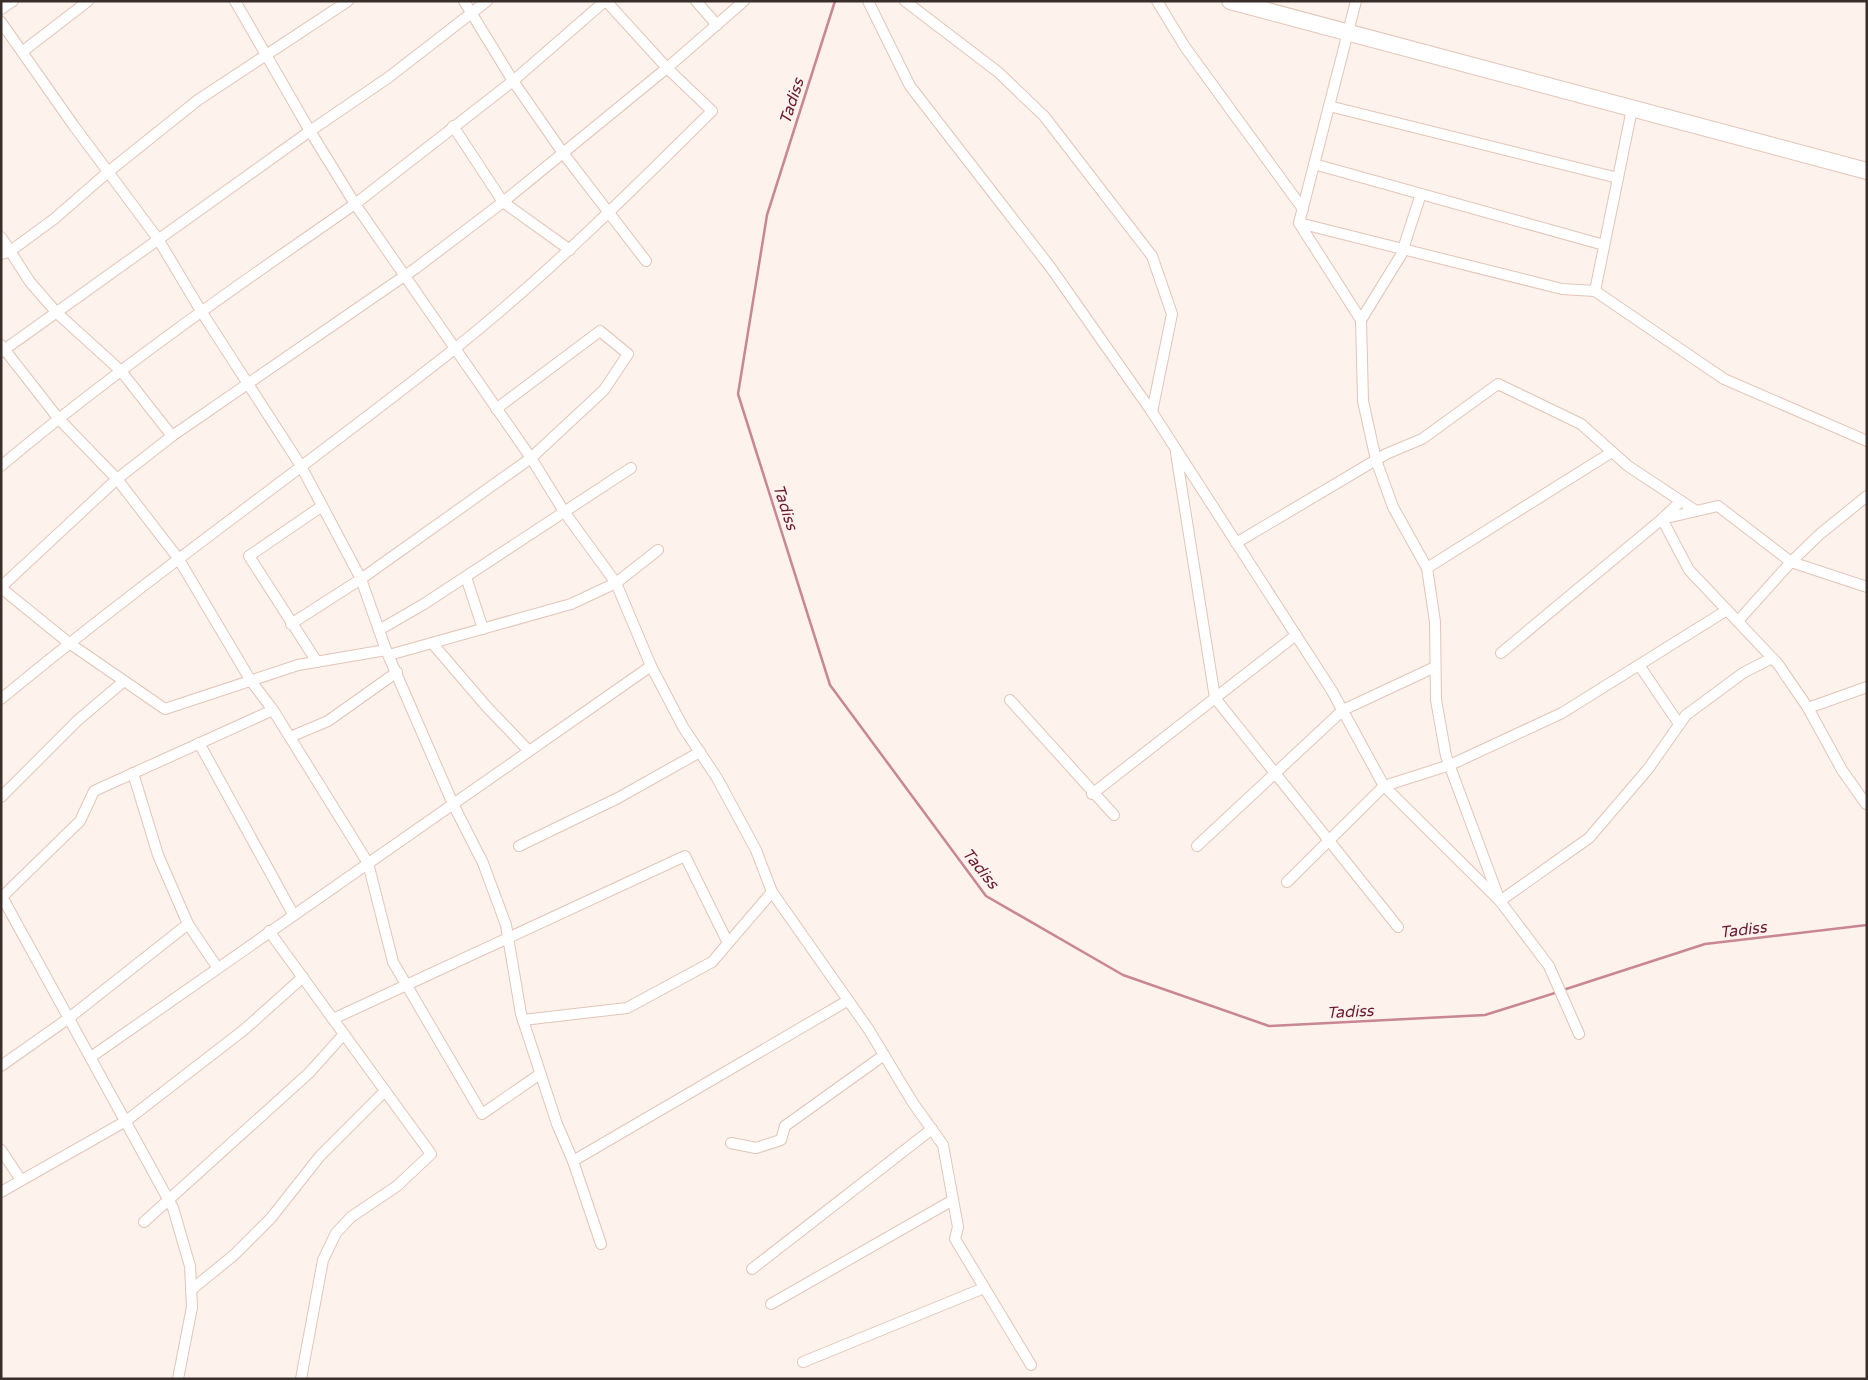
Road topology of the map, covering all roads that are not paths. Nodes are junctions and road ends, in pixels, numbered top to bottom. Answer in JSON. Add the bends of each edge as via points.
{"nodes":[{"id":1,"x":13,"y":1,"type":"edge"},
{"id":2,"x":88,"y":1,"type":"edge"},
{"id":3,"x":235,"y":1,"type":"edge"},
{"id":4,"x":348,"y":1,"type":"edge"},
{"id":5,"x":464,"y":1,"type":"edge"},
{"id":6,"x":487,"y":1,"type":"edge"},
{"id":7,"x":605,"y":1,"type":"edge"},
{"id":8,"x":696,"y":1,"type":"edge"},
{"id":9,"x":744,"y":1,"type":"edge"},
{"id":10,"x":868,"y":1,"type":"edge"},
{"id":11,"x":905,"y":1,"type":"edge"},
{"id":12,"x":1157,"y":1,"type":"edge"},
{"id":13,"x":1230,"y":1,"type":"edge"},
{"id":14,"x":1356,"y":1,"type":"edge"},
{"id":15,"x":1,"y":9,"type":"edge"},
{"id":16,"x":472,"y":14,"type":"junction"},
{"id":17,"x":1,"y":22,"type":"edge"},
{"id":18,"x":717,"y":25,"type":"junction"},
{"id":19,"x":1348,"y":34,"type":"junction"},
{"id":20,"x":22,"y":52,"type":"junction"},
{"id":21,"x":267,"y":55,"type":"junction"},
{"id":22,"x":666,"y":68,"type":"junction"},
{"id":23,"x":513,"y":82,"type":"junction"},
{"id":24,"x":1329,"y":106,"type":"junction"},
{"id":25,"x":1632,"y":109,"type":"junction"},
{"id":26,"x":453,"y":126,"type":"junction"},
{"id":27,"x":310,"y":131,"type":"junction"},
{"id":28,"x":563,"y":154,"type":"junction"},
{"id":29,"x":1314,"y":164,"type":"junction"},
{"id":30,"x":1867,"y":171,"type":"edge"},
{"id":31,"x":108,"y":172,"type":"junction"},
{"id":32,"x":1618,"y":178,"type":"junction"},
{"id":33,"x":1421,"y":194,"type":"junction"},
{"id":34,"x":503,"y":202,"type":"junction"},
{"id":35,"x":355,"y":204,"type":"junction"},
{"id":36,"x":1303,"y":209,"type":"junction"},
{"id":37,"x":609,"y":213,"type":"junction"},
{"id":38,"x":1299,"y":224,"type":"junction"},
{"id":39,"x":1,"y":237,"type":"edge"},
{"id":40,"x":158,"y":239,"type":"junction"},
{"id":41,"x":1604,"y":246,"type":"junction"},
{"id":42,"x":1402,"y":249,"type":"junction"},
{"id":43,"x":570,"y":250,"type":"junction"},
{"id":44,"x":5,"y":252,"type":"edge"},
{"id":45,"x":646,"y":261,"type":"dead end"},
{"id":46,"x":403,"y":274,"type":"junction"},
{"id":47,"x":1595,"y":291,"type":"junction"},
{"id":48,"x":201,"y":311,"type":"junction"},
{"id":49,"x":57,"y":313,"type":"junction"},
{"id":50,"x":1361,"y":320,"type":"junction"},
{"id":51,"x":3,"y":349,"type":"edge"},
{"id":52,"x":454,"y":349,"type":"junction"},
{"id":53,"x":121,"y":371,"type":"junction"},
{"id":54,"x":248,"y":382,"type":"junction"},
{"id":55,"x":496,"y":408,"type":"junction"},
{"id":56,"x":1152,"y":412,"type":"junction"},
{"id":57,"x":58,"y":418,"type":"junction"},
{"id":58,"x":172,"y":436,"type":"junction"},
{"id":59,"x":1867,"y":442,"type":"edge"},
{"id":60,"x":1175,"y":448,"type":"junction"},
{"id":61,"x":1612,"y":452,"type":"junction"},
{"id":62,"x":531,"y":458,"type":"junction"},
{"id":63,"x":1376,"y":460,"type":"junction"},
{"id":64,"x":1,"y":466,"type":"edge"},
{"id":65,"x":301,"y":466,"type":"junction"},
{"id":66,"x":631,"y":468,"type":"dead end"},
{"id":67,"x":117,"y":479,"type":"junction"},
{"id":68,"x":1867,"y":496,"type":"edge"},
{"id":69,"x":1680,"y":501,"type":"junction"},
{"id":70,"x":322,"y":506,"type":"junction"},
{"id":71,"x":1696,"y":511,"type":"junction"},
{"id":72,"x":565,"y":513,"type":"junction"},
{"id":73,"x":1662,"y":519,"type":"junction"},
{"id":74,"x":1236,"y":543,"type":"junction"},
{"id":75,"x":658,"y":550,"type":"dead end"},
{"id":76,"x":178,"y":558,"type":"junction"},
{"id":77,"x":1790,"y":562,"type":"junction"},
{"id":78,"x":1427,"y":568,"type":"junction"},
{"id":79,"x":466,"y":577,"type":"junction"},
{"id":80,"x":361,"y":579,"type":"junction"},
{"id":81,"x":616,"y":583,"type":"junction"},
{"id":82,"x":1,"y":587,"type":"edge"},
{"id":83,"x":1867,"y":588,"type":"edge"},
{"id":84,"x":1727,"y":610,"type":"junction"},
{"id":85,"x":1738,"y":621,"type":"junction"},
{"id":86,"x":291,"y":624,"type":"junction"},
{"id":87,"x":483,"y":629,"type":"junction"},
{"id":88,"x":379,"y":630,"type":"junction"},
{"id":89,"x":1296,"y":635,"type":"junction"},
{"id":90,"x":69,"y":643,"type":"junction"},
{"id":91,"x":432,"y":643,"type":"junction"},
{"id":92,"x":388,"y":652,"type":"junction"},
{"id":93,"x":1501,"y":653,"type":"dead end"},
{"id":94,"x":1772,"y":658,"type":"junction"},
{"id":95,"x":317,"y":662,"type":"junction"},
{"id":96,"x":1639,"y":665,"type":"junction"},
{"id":97,"x":651,"y":666,"type":"junction"},
{"id":98,"x":1435,"y":667,"type":"junction"},
{"id":99,"x":397,"y":672,"type":"junction"},
{"id":100,"x":124,"y":681,"type":"junction"},
{"id":101,"x":251,"y":681,"type":"junction"},
{"id":102,"x":1867,"y":687,"type":"edge"},
{"id":103,"x":1,"y":698,"type":"edge"},
{"id":104,"x":1215,"y":698,"type":"junction"},
{"id":105,"x":1010,"y":700,"type":"dead end"},
{"id":106,"x":1808,"y":708,"type":"junction"},
{"id":107,"x":273,"y":710,"type":"junction"},
{"id":108,"x":1343,"y":710,"type":"junction"},
{"id":109,"x":1679,"y":724,"type":"junction"},
{"id":110,"x":290,"y":736,"type":"junction"},
{"id":111,"x":199,"y":743,"type":"junction"},
{"id":112,"x":529,"y":751,"type":"junction"},
{"id":113,"x":700,"y":752,"type":"junction"},
{"id":114,"x":1450,"y":766,"type":"junction"},
{"id":115,"x":133,"y":773,"type":"junction"},
{"id":116,"x":1277,"y":773,"type":"junction"},
{"id":117,"x":1384,"y":786,"type":"junction"},
{"id":118,"x":1092,"y":794,"type":"junction"},
{"id":119,"x":1,"y":796,"type":"edge"},
{"id":120,"x":453,"y":804,"type":"junction"},
{"id":121,"x":1866,"y":804,"type":"edge"},
{"id":122,"x":1114,"y":815,"type":"dead end"},
{"id":123,"x":1328,"y":841,"type":"junction"},
{"id":124,"x":519,"y":846,"type":"dead end"},
{"id":125,"x":1197,"y":846,"type":"dead end"},
{"id":126,"x":368,"y":863,"type":"junction"},
{"id":127,"x":1287,"y":882,"type":"dead end"},
{"id":128,"x":772,"y":892,"type":"junction"},
{"id":129,"x":2,"y":896,"type":"edge"},
{"id":130,"x":1500,"y":901,"type":"junction"},
{"id":131,"x":293,"y":914,"type":"junction"},
{"id":132,"x":188,"y":924,"type":"junction"},
{"id":133,"x":1398,"y":927,"type":"dead end"},
{"id":134,"x":269,"y":931,"type":"junction"},
{"id":135,"x":508,"y":939,"type":"junction"},
{"id":136,"x":728,"y":943,"type":"junction"},
{"id":137,"x":218,"y":967,"type":"junction"},
{"id":138,"x":303,"y":977,"type":"junction"},
{"id":139,"x":406,"y":986,"type":"junction"},
{"id":140,"x":847,"y":1001,"type":"junction"},
{"id":141,"x":69,"y":1018,"type":"junction"},
{"id":142,"x":333,"y":1019,"type":"junction"},
{"id":143,"x":523,"y":1020,"type":"junction"},
{"id":144,"x":344,"y":1034,"type":"junction"},
{"id":145,"x":1579,"y":1034,"type":"dead end"},
{"id":146,"x":884,"y":1055,"type":"junction"},
{"id":147,"x":90,"y":1057,"type":"junction"},
{"id":148,"x":1,"y":1066,"type":"edge"},
{"id":149,"x":540,"y":1074,"type":"junction"},
{"id":150,"x":385,"y":1091,"type":"junction"},
{"id":151,"x":126,"y":1121,"type":"junction"},
{"id":152,"x":932,"y":1129,"type":"junction"},
{"id":153,"x":731,"y":1143,"type":"dead end"},
{"id":154,"x":1,"y":1150,"type":"edge"},
{"id":155,"x":573,"y":1160,"type":"junction"},
{"id":156,"x":21,"y":1180,"type":"junction"},
{"id":157,"x":1,"y":1192,"type":"edge"},
{"id":158,"x":169,"y":1199,"type":"junction"},
{"id":159,"x":953,"y":1200,"type":"junction"},
{"id":160,"x":144,"y":1222,"type":"dead end"},
{"id":161,"x":601,"y":1244,"type":"dead end"},
{"id":162,"x":752,"y":1269,"type":"dead end"},
{"id":163,"x":984,"y":1288,"type":"junction"},
{"id":164,"x":191,"y":1290,"type":"junction"},
{"id":165,"x":771,"y":1304,"type":"dead end"},
{"id":166,"x":803,"y":1362,"type":"dead end"},
{"id":167,"x":1030,"y":1365,"type":"dead end"},
{"id":168,"x":178,"y":1379,"type":"edge"},
{"id":169,"x":301,"y":1379,"type":"edge"}],
"edges":[{"from":1,"to":15,"type":"street"},
{"from":2,"to":20,"type":"street"},
{"from":3,"to":21,"type":"street"},
{"from":4,"to":21,"type":"street"},
{"from":5,"to":16,"type":"street"},
{"from":6,"to":16,"type":"street"},
{"from":7,"to":22,"type":"street"},
{"from":7,"to":23,"type":"street"},
{"from":8,"to":18,"type":"street"},
{"from":9,"to":18,"type":"street"},
{"from":10,"to":56,"type":"street","via":[[910,86],[1051,268]]},
{"from":11,"to":56,"type":"street","via":[[998,72],[1044,116],[1152,256],[1172,314]]},
{"from":12,"to":36,"type":"street","via":[[1186,47]]},
{"from":13,"to":19,"type":"main road"},
{"from":14,"to":19,"type":"street"},
{"from":16,"to":23,"type":"street"},
{"from":16,"to":27,"type":"street"},
{"from":17,"to":20,"type":"street"},
{"from":18,"to":22,"type":"street"},
{"from":19,"to":24,"type":"street"},
{"from":19,"to":25,"type":"main road"},
{"from":20,"to":31,"type":"street"},
{"from":21,"to":27,"type":"street"},
{"from":21,"to":31,"type":"street","via":[[198,100]]},
{"from":22,"to":28,"type":"street"},
{"from":22,"to":37,"type":"street","via":[[712,111]]},
{"from":23,"to":26,"type":"street"},
{"from":23,"to":28,"type":"street"},
{"from":24,"to":29,"type":"street"},
{"from":24,"to":32,"type":"street"},
{"from":25,"to":30,"type":"main road"},
{"from":25,"to":32,"type":"street"},
{"from":26,"to":34,"type":"street"},
{"from":26,"to":35,"type":"street"},
{"from":27,"to":35,"type":"street"},
{"from":27,"to":40,"type":"street"},
{"from":28,"to":34,"type":"street"},
{"from":28,"to":37,"type":"street"},
{"from":29,"to":33,"type":"street"},
{"from":29,"to":36,"type":"street"},
{"from":31,"to":40,"type":"street"},
{"from":31,"to":44,"type":"street","via":[[54,219]]},
{"from":32,"to":41,"type":"street"},
{"from":33,"to":41,"type":"street"},
{"from":33,"to":42,"type":"street"},
{"from":34,"to":43,"type":"street"},
{"from":34,"to":46,"type":"street","via":[[416,268]]},
{"from":35,"to":46,"type":"street"},
{"from":35,"to":48,"type":"street"},
{"from":36,"to":38,"type":"street"},
{"from":37,"to":43,"type":"street"},
{"from":37,"to":45,"type":"street"},
{"from":38,"to":42,"type":"street"},
{"from":38,"to":50,"type":"street"},
{"from":39,"to":44,"type":"street"},
{"from":40,"to":48,"type":"street"},
{"from":40,"to":49,"type":"street"},
{"from":41,"to":47,"type":"street"},
{"from":42,"to":47,"type":"street","via":[[1562,289]]},
{"from":42,"to":50,"type":"street"},
{"from":43,"to":52,"type":"street"},
{"from":44,"to":49,"type":"street"},
{"from":46,"to":52,"type":"street"},
{"from":46,"to":54,"type":"street"},
{"from":47,"to":59,"type":"street","via":[[1724,379]]},
{"from":48,"to":53,"type":"street"},
{"from":48,"to":54,"type":"street"},
{"from":49,"to":51,"type":"street"},
{"from":49,"to":53,"type":"street"},
{"from":50,"to":63,"type":"street","via":[[1363,401]]},
{"from":51,"to":57,"type":"street"},
{"from":52,"to":55,"type":"street"},
{"from":52,"to":65,"type":"street"},
{"from":53,"to":57,"type":"street"},
{"from":53,"to":58,"type":"street"},
{"from":54,"to":58,"type":"street"},
{"from":54,"to":65,"type":"street"},
{"from":55,"to":62,"type":"street"},
{"from":55,"to":62,"type":"street","via":[[600,331],[628,354],[604,390]]},
{"from":56,"to":60,"type":"street"},
{"from":57,"to":64,"type":"street"},
{"from":57,"to":67,"type":"street"},
{"from":58,"to":67,"type":"street"},
{"from":60,"to":74,"type":"street"},
{"from":60,"to":104,"type":"street"},
{"from":61,"to":63,"type":"street","via":[[1581,424],[1498,384],[1422,439]]},
{"from":61,"to":69,"type":"street"},
{"from":61,"to":78,"type":"street"},
{"from":62,"to":72,"type":"street"},
{"from":62,"to":80,"type":"street"},
{"from":63,"to":74,"type":"street"},
{"from":63,"to":78,"type":"street","via":[[1393,507]]},
{"from":65,"to":70,"type":"street"},
{"from":65,"to":76,"type":"street"},
{"from":66,"to":72,"type":"street"},
{"from":67,"to":76,"type":"street"},
{"from":67,"to":82,"type":"street"},
{"from":68,"to":77,"type":"street"},
{"from":69,"to":71,"type":"street"},
{"from":69,"to":73,"type":"street"},
{"from":70,"to":80,"type":"street"},
{"from":70,"to":86,"type":"street","via":[[249,556]]},
{"from":71,"to":73,"type":"street"},
{"from":71,"to":77,"type":"street","via":[[1718,506]]},
{"from":72,"to":79,"type":"street"},
{"from":72,"to":81,"type":"street"},
{"from":73,"to":84,"type":"street","via":[[1689,570]]},
{"from":73,"to":93,"type":"street"},
{"from":74,"to":89,"type":"street"},
{"from":75,"to":81,"type":"street"},
{"from":76,"to":90,"type":"street"},
{"from":76,"to":101,"type":"street"},
{"from":77,"to":83,"type":"street"},
{"from":77,"to":85,"type":"street"},
{"from":78,"to":98,"type":"street","via":[[1435,622]]},
{"from":79,"to":87,"type":"street"},
{"from":79,"to":88,"type":"street"},
{"from":80,"to":86,"type":"street"},
{"from":80,"to":88,"type":"street"},
{"from":81,"to":87,"type":"street","via":[[571,604]]},
{"from":81,"to":97,"type":"street"},
{"from":82,"to":90,"type":"street"},
{"from":84,"to":85,"type":"street"},
{"from":84,"to":96,"type":"street"},
{"from":85,"to":94,"type":"street"},
{"from":86,"to":95,"type":"street"},
{"from":87,"to":91,"type":"street"},
{"from":88,"to":92,"type":"street"},
{"from":89,"to":104,"type":"street"},
{"from":89,"to":108,"type":"street"},
{"from":90,"to":100,"type":"street"},
{"from":90,"to":103,"type":"street"},
{"from":91,"to":92,"type":"street"},
{"from":91,"to":112,"type":"street"},
{"from":92,"to":95,"type":"street"},
{"from":92,"to":99,"type":"street"},
{"from":94,"to":106,"type":"street"},
{"from":94,"to":109,"type":"street","via":[[1742,674],[1686,715]]},
{"from":95,"to":101,"type":"street"},
{"from":96,"to":109,"type":"street"},
{"from":96,"to":114,"type":"street","via":[[1562,713]]},
{"from":97,"to":112,"type":"street"},
{"from":97,"to":113,"type":"street"},
{"from":98,"to":108,"type":"street"},
{"from":98,"to":114,"type":"street","via":[[1436,700]]},
{"from":99,"to":110,"type":"street","via":[[328,721]]},
{"from":99,"to":120,"type":"street"},
{"from":100,"to":101,"type":"street","via":[[164,709]]},
{"from":100,"to":119,"type":"street","via":[[77,721]]},
{"from":101,"to":107,"type":"street"},
{"from":102,"to":106,"type":"street"},
{"from":104,"to":116,"type":"street"},
{"from":104,"to":118,"type":"street"},
{"from":105,"to":118,"type":"street"},
{"from":106,"to":121,"type":"street","via":[[1842,770]]},
{"from":107,"to":110,"type":"street"},
{"from":107,"to":111,"type":"street"},
{"from":108,"to":116,"type":"street"},
{"from":108,"to":117,"type":"street"},
{"from":109,"to":130,"type":"street","via":[[1648,769],[1589,838]]},
{"from":110,"to":126,"type":"street"},
{"from":111,"to":115,"type":"street"},
{"from":111,"to":131,"type":"street"},
{"from":112,"to":120,"type":"street"},
{"from":113,"to":124,"type":"street","via":[[618,798]]},
{"from":113,"to":128,"type":"street","via":[[756,850]]},
{"from":114,"to":117,"type":"street"},
{"from":114,"to":130,"type":"street"},
{"from":115,"to":129,"type":"street","via":[[94,791],[80,821]]},
{"from":115,"to":132,"type":"street","via":[[158,855]]},
{"from":116,"to":123,"type":"street"},
{"from":116,"to":125,"type":"street"},
{"from":117,"to":123,"type":"street"},
{"from":117,"to":130,"type":"street"},
{"from":118,"to":122,"type":"street"},
{"from":120,"to":126,"type":"street"},
{"from":120,"to":135,"type":"street","via":[[483,863]]},
{"from":123,"to":127,"type":"street"},
{"from":123,"to":133,"type":"street"},
{"from":126,"to":131,"type":"street"},
{"from":126,"to":139,"type":"street","via":[[393,962]]},
{"from":128,"to":136,"type":"street"},
{"from":128,"to":140,"type":"street"},
{"from":129,"to":141,"type":"street"},
{"from":130,"to":145,"type":"street","via":[[1549,966]]},
{"from":131,"to":134,"type":"street"},
{"from":132,"to":137,"type":"street"},
{"from":132,"to":141,"type":"street"},
{"from":134,"to":137,"type":"street"},
{"from":134,"to":138,"type":"street"},
{"from":135,"to":136,"type":"street","via":[[685,856]]},
{"from":135,"to":139,"type":"street"},
{"from":135,"to":143,"type":"street"},
{"from":136,"to":143,"type":"street","via":[[712,962],[627,1008]]},
{"from":137,"to":147,"type":"street"},
{"from":138,"to":142,"type":"street"},
{"from":138,"to":151,"type":"street","via":[[246,1029]]},
{"from":139,"to":142,"type":"street"},
{"from":139,"to":149,"type":"street","via":[[482,1114]]},
{"from":140,"to":146,"type":"street"},
{"from":140,"to":155,"type":"street"},
{"from":141,"to":147,"type":"street"},
{"from":141,"to":148,"type":"street"},
{"from":142,"to":144,"type":"street"},
{"from":143,"to":149,"type":"street"},
{"from":144,"to":150,"type":"street"},
{"from":144,"to":158,"type":"street","via":[[309,1073]]},
{"from":146,"to":152,"type":"street"},
{"from":146,"to":153,"type":"street","via":[[785,1126],[780,1140],[756,1148]]},
{"from":147,"to":151,"type":"street"},
{"from":149,"to":155,"type":"street"},
{"from":150,"to":164,"type":"street","via":[[320,1156],[271,1218]]},
{"from":150,"to":169,"type":"street","via":[[431,1154],[397,1186],[351,1217],[336,1233],[323,1260]]},
{"from":151,"to":156,"type":"street"},
{"from":151,"to":158,"type":"street"},
{"from":152,"to":159,"type":"street","via":[[943,1145]]},
{"from":152,"to":162,"type":"street"},
{"from":154,"to":156,"type":"street"},
{"from":155,"to":161,"type":"street"},
{"from":156,"to":157,"type":"street"},
{"from":158,"to":160,"type":"street"},
{"from":158,"to":164,"type":"street","via":[[190,1266]]},
{"from":159,"to":163,"type":"street","via":[[958,1227],[955,1239]]},
{"from":159,"to":165,"type":"street"},
{"from":163,"to":166,"type":"street"},
{"from":163,"to":167,"type":"street"},
{"from":164,"to":168,"type":"street","via":[[192,1307]]}]}
